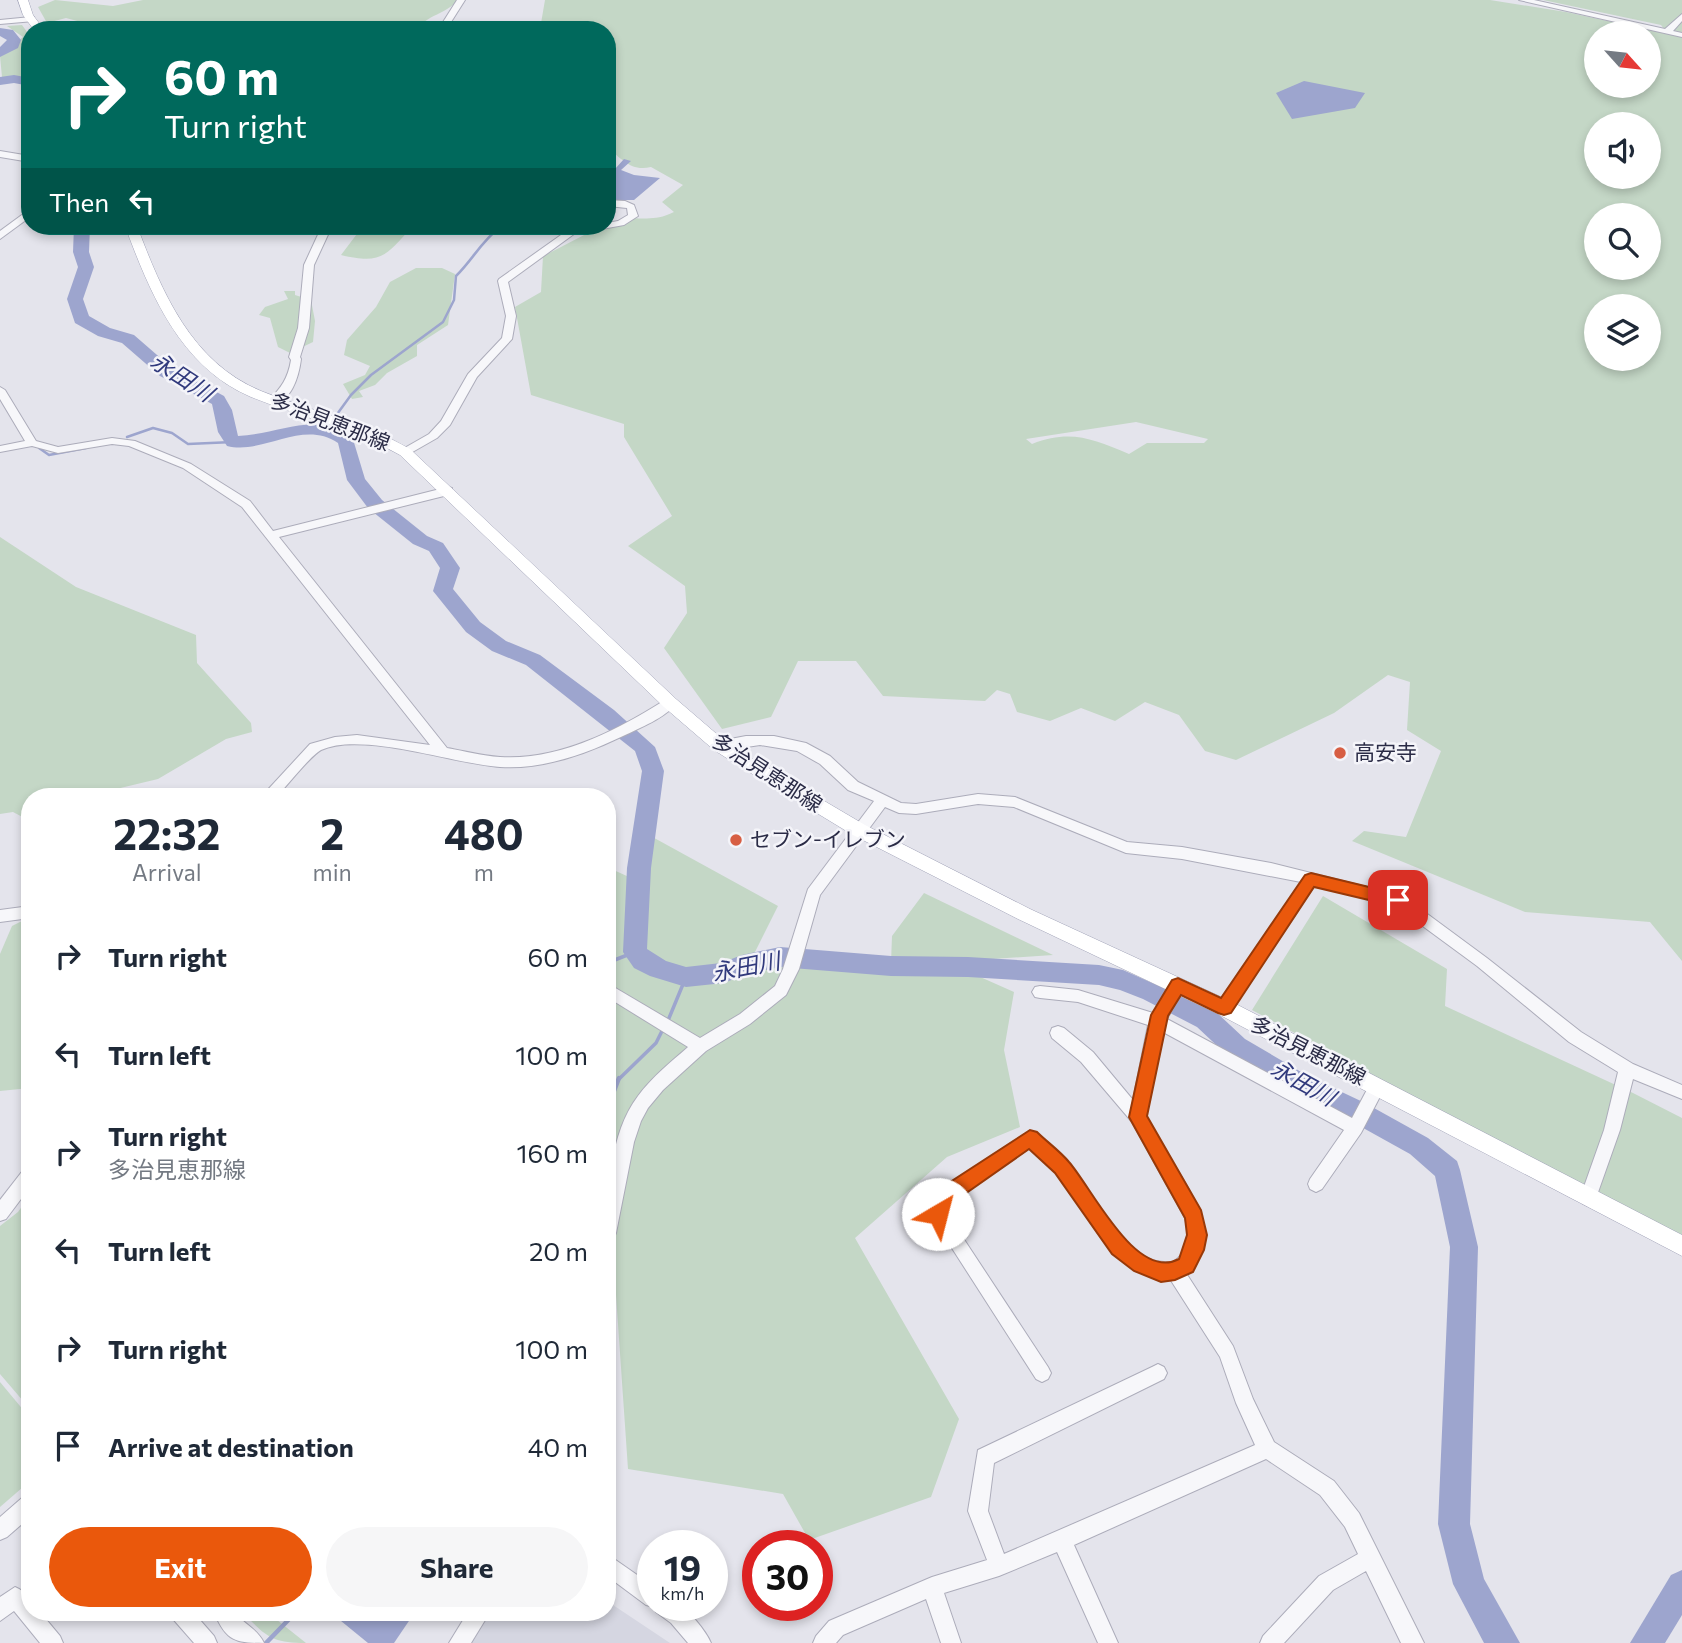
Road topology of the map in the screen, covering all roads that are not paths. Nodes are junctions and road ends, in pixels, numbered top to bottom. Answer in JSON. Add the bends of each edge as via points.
{"nodes":[{"id":1,"x":23,"y":0,"type":"edge"},
{"id":2,"x":461,"y":0,"type":"edge"},
{"id":3,"x":1522,"y":0,"type":"edge"},
{"id":4,"x":1537,"y":0,"type":"edge"},
{"id":5,"x":1682,"y":16,"type":"edge"},
{"id":6,"x":31,"y":19,"type":"joint"},
{"id":7,"x":448,"y":21,"type":"edge"},
{"id":8,"x":0,"y":22,"type":"edge"},
{"id":9,"x":1669,"y":30,"type":"junction"},
{"id":10,"x":1682,"y":34,"type":"edge"},
{"id":11,"x":0,"y":154,"type":"edge"},
{"id":12,"x":21,"y":158,"type":"edge"},
{"id":13,"x":616,"y":204,"type":"edge"},
{"id":14,"x":21,"y":219,"type":"edge"},
{"id":15,"x":616,"y":224,"type":"edge"},
{"id":16,"x":134,"y":235,"type":"edge"},
{"id":17,"x":322,"y":235,"type":"edge"},
{"id":18,"x":567,"y":235,"type":"edge"},
{"id":19,"x":0,"y":236,"type":"edge"},
{"id":20,"x":0,"y":390,"type":"edge"},
{"id":21,"x":275,"y":401,"type":"junction"},
{"id":22,"x":32,"y":443,"type":"junction"},
{"id":23,"x":0,"y":449,"type":"edge"},
{"id":24,"x":405,"y":452,"type":"junction"},
{"id":25,"x":448,"y":491,"type":"junction"},
{"id":26,"x":271,"y":535,"type":"junction"},
{"id":27,"x":670,"y":703,"type":"junction"},
{"id":28,"x":720,"y":746,"type":"junction"},
{"id":29,"x":441,"y":749,"type":"junction"},
{"id":30,"x":277,"y":788,"type":"edge"},
{"id":31,"x":883,"y":799,"type":"junction"},
{"id":32,"x":859,"y":830,"type":"junction"},
{"id":33,"x":1311,"y":879,"type":"junction"},
{"id":34,"x":21,"y":913,"type":"edge"},
{"id":35,"x":0,"y":916,"type":"edge"},
{"id":36,"x":1176,"y":988,"type":"junction"},
{"id":37,"x":1040,"y":992,"type":"dead end"},
{"id":38,"x":616,"y":994,"type":"edge"},
{"id":39,"x":1224,"y":1008,"type":"junction"},
{"id":40,"x":1159,"y":1018,"type":"junction"},
{"id":41,"x":1058,"y":1033,"type":"dead end"},
{"id":42,"x":700,"y":1046,"type":"junction"},
{"id":43,"x":1627,"y":1069,"type":"junction"},
{"id":44,"x":1374,"y":1091,"type":"junction"},
{"id":45,"x":1682,"y":1092,"type":"edge"},
{"id":46,"x":1138,"y":1117,"type":"junction"},
{"id":47,"x":1357,"y":1125,"type":"junction"},
{"id":48,"x":1316,"y":1184,"type":"dead end"},
{"id":49,"x":21,"y":1186,"type":"edge"},
{"id":50,"x":616,"y":1194,"type":"edge"},
{"id":51,"x":1588,"y":1198,"type":"junction"},
{"id":52,"x":0,"y":1213,"type":"edge"},
{"id":53,"x":1682,"y":1246,"type":"edge"},
{"id":54,"x":1175,"y":1271,"type":"junction"},
{"id":55,"x":1042,"y":1373,"type":"dead end"},
{"id":56,"x":1158,"y":1373,"type":"dead end"},
{"id":57,"x":1267,"y":1450,"type":"junction"},
{"id":58,"x":21,"y":1512,"type":"edge"},
{"id":59,"x":0,"y":1530,"type":"edge"},
{"id":60,"x":1062,"y":1540,"type":"junction"},
{"id":61,"x":1370,"y":1558,"type":"junction"},
{"id":62,"x":999,"y":1566,"type":"junction"},
{"id":63,"x":616,"y":1571,"type":"edge"},
{"id":64,"x":637,"y":1586,"type":"edge"},
{"id":65,"x":932,"y":1587,"type":"junction"},
{"id":66,"x":21,"y":1604,"type":"edge"},
{"id":67,"x":0,"y":1611,"type":"edge"},
{"id":68,"x":35,"y":1621,"type":"edge"},
{"id":69,"x":188,"y":1621,"type":"edge"},
{"id":70,"x":230,"y":1621,"type":"edge"},
{"id":71,"x":474,"y":1621,"type":"edge"},
{"id":72,"x":682,"y":1621,"type":"edge"},
{"id":73,"x":53,"y":1643,"type":"edge"},
{"id":74,"x":207,"y":1643,"type":"edge"},
{"id":75,"x":253,"y":1643,"type":"edge"},
{"id":76,"x":459,"y":1643,"type":"edge"},
{"id":77,"x":701,"y":1643,"type":"edge"},
{"id":78,"x":823,"y":1643,"type":"edge"},
{"id":79,"x":951,"y":1643,"type":"edge"},
{"id":80,"x":1108,"y":1643,"type":"edge"},
{"id":81,"x":1270,"y":1643,"type":"edge"},
{"id":82,"x":1415,"y":1643,"type":"edge"}],
"edges":[{"from":1,"to":6,"type":"main road"},
{"from":2,"to":7,"type":"street"},
{"from":3,"to":9,"type":"street"},
{"from":4,"to":9,"type":"street"},
{"from":5,"to":9,"type":"street"},
{"from":6,"to":8,"type":"street"},
{"from":9,"to":10,"type":"street"},
{"from":11,"to":12,"type":"street"},
{"from":13,"to":15,"type":"street","via":[[631,207],[633,216]]},
{"from":14,"to":19,"type":"street"},
{"from":16,"to":21,"type":"main road","name":"多治見恵那線","via":[[152,281],[197,351],[234,383]]},
{"from":17,"to":21,"type":"street","via":[[308,269],[303,326],[293,357],[295,375]]},
{"from":18,"to":24,"type":"street","via":[[503,281],[511,317],[507,339],[472,376],[446,423]]},
{"from":20,"to":22,"type":"street"},
{"from":21,"to":24,"type":"main road","name":"多治見恵那線","via":[[374,435]]},
{"from":22,"to":23,"type":"street"},
{"from":22,"to":26,"type":"street","via":[[58,450],[112,441],[148,449],[199,473],[246,504]]},
{"from":24,"to":25,"type":"main road","name":"多治見恵那線"},
{"from":25,"to":26,"type":"street"},
{"from":25,"to":27,"type":"main road","name":"多治見恵那線"},
{"from":26,"to":29,"type":"street"},
{"from":27,"to":28,"type":"main road","name":"多治見恵那線"},
{"from":27,"to":29,"type":"street","via":[[631,726],[549,758],[487,760]]},
{"from":28,"to":31,"type":"street","via":[[754,741],[797,745],[825,760],[852,785]]},
{"from":28,"to":32,"type":"main road","name":"多治見恵那線"},
{"from":29,"to":30,"type":"street","via":[[345,740],[323,744]]},
{"from":31,"to":32,"type":"street"},
{"from":31,"to":33,"type":"street","via":[[899,808],[916,809],[978,799],[1015,802],[1126,847],[1194,855]]},
{"from":32,"to":36,"type":"main road","name":"多治見恵那線"},
{"from":32,"to":42,"type":"street","via":[[813,893],[781,990]]},
{"from":33,"to":39,"type":"street"},
{"from":33,"to":43,"type":"street","via":[[1398,900],[1575,1037]]},
{"from":34,"to":35,"type":"street"},
{"from":36,"to":39,"type":"main road","name":"多治見恵那線"},
{"from":36,"to":40,"type":"street"},
{"from":37,"to":40,"type":"street","via":[[1078,996]]},
{"from":38,"to":42,"type":"street"},
{"from":39,"to":44,"type":"main road","name":"多治見恵那線"},
{"from":40,"to":46,"type":"street"},
{"from":40,"to":47,"type":"street"},
{"from":41,"to":46,"type":"street","via":[[1087,1057]]},
{"from":42,"to":50,"type":"street","via":[[657,1085],[633,1119]]},
{"from":43,"to":45,"type":"street"},
{"from":43,"to":51,"type":"street"},
{"from":44,"to":47,"type":"street"},
{"from":44,"to":51,"type":"main road","name":"多治見恵那線"},
{"from":46,"to":54,"type":"street","via":[[1194,1216],[1194,1250],[1186,1265]]},
{"from":47,"to":48,"type":"street"},
{"from":49,"to":52,"type":"street"},
{"from":51,"to":53,"type":"main road","name":"多治見恵那線"},
{"from":54,"to":55,"type":"street","via":[[1161,1272],[1140,1264],[1119,1248],[1062,1167],[1030,1138],[948,1195],[938,1205],[938,1214]]},
{"from":54,"to":57,"type":"street","via":[[1227,1352]]},
{"from":56,"to":62,"type":"street","via":[[985,1457],[978,1511]]},
{"from":57,"to":60,"type":"street"},
{"from":57,"to":61,"type":"street","via":[[1327,1488],[1352,1520]]},
{"from":58,"to":59,"type":"street"},
{"from":60,"to":62,"type":"street"},
{"from":60,"to":80,"type":"street"},
{"from":61,"to":81,"type":"street","via":[[1326,1583]]},
{"from":61,"to":82,"type":"street"},
{"from":62,"to":65,"type":"street"},
{"from":63,"to":64,"type":"street"},
{"from":65,"to":78,"type":"street","via":[[836,1628]]},
{"from":65,"to":79,"type":"street"},
{"from":66,"to":67,"type":"street","via":[[15,1597]]},
{"from":68,"to":73,"type":"street"},
{"from":69,"to":74,"type":"street"},
{"from":70,"to":75,"type":"street"},
{"from":71,"to":76,"type":"street"},
{"from":72,"to":77,"type":"street"}]}
